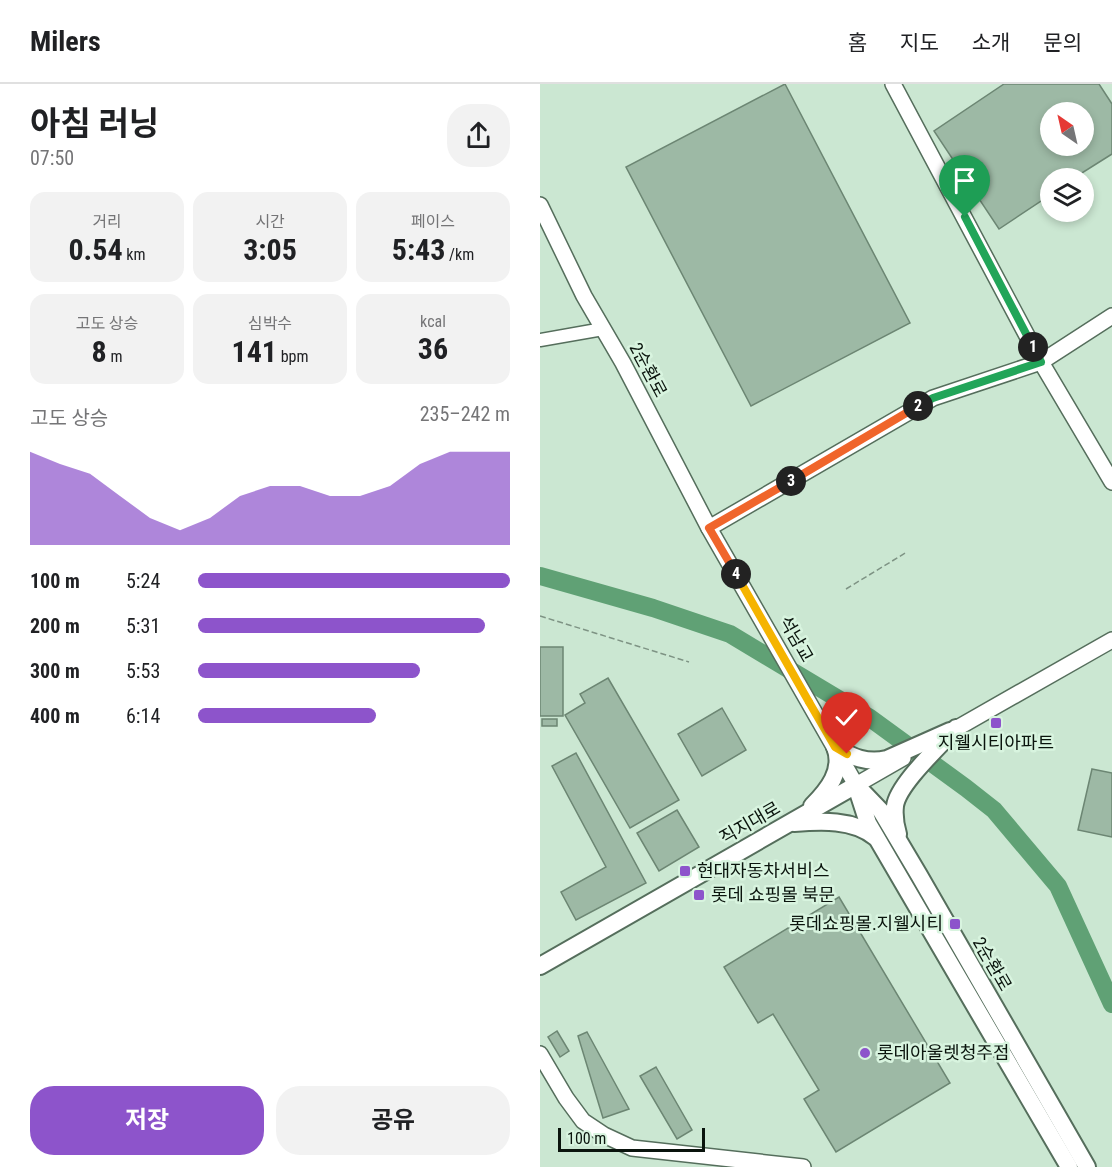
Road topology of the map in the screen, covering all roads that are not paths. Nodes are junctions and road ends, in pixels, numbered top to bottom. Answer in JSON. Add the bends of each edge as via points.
{"nodes":[{"id":1,"x":893,"y":84,"type":"edge"},
{"id":2,"x":540,"y":205,"type":"edge"},
{"id":3,"x":1112,"y":316,"type":"edge"},
{"id":4,"x":603,"y":329,"type":"junction"},
{"id":5,"x":540,"y":340,"type":"edge"},
{"id":6,"x":1041,"y":362,"type":"junction"},
{"id":7,"x":1112,"y":482,"type":"edge"},
{"id":8,"x":709,"y":528,"type":"junction"},
{"id":9,"x":724,"y":553,"type":"joint"},
{"id":10,"x":1112,"y":640,"type":"edge"},
{"id":11,"x":950,"y":732,"type":"junction"},
{"id":12,"x":834,"y":746,"type":"junction"},
{"id":13,"x":886,"y":764,"type":"junction"},
{"id":14,"x":856,"y":785,"type":"junction"},
{"id":15,"x":790,"y":823,"type":"junction"},
{"id":16,"x":876,"y":838,"type":"junction"},
{"id":17,"x":900,"y":843,"type":"junction"},
{"id":18,"x":540,"y":966,"type":"edge"},
{"id":19,"x":540,"y":1054,"type":"edge"},
{"id":20,"x":1048,"y":1098,"type":"junction"},
{"id":21,"x":1055,"y":1143,"type":"junction"},
{"id":22,"x":803,"y":1167,"type":"edge"},
{"id":23,"x":1060,"y":1167,"type":"edge"},
{"id":24,"x":1069,"y":1167,"type":"edge"},
{"id":25,"x":1087,"y":1167,"type":"edge"},
{"id":26,"x":1100,"y":1167,"type":"edge"}],
"edges":[{"from":1,"to":6,"type":"street"},
{"from":2,"to":4,"type":"street","name":"2순환로"},
{"from":3,"to":6,"type":"street"},
{"from":4,"to":5,"type":"street"},
{"from":4,"to":8,"type":"street","name":"2순환로"},
{"from":6,"to":7,"type":"street"},
{"from":6,"to":8,"type":"street","via":[[933,398]]},
{"from":8,"to":9,"type":"street","name":"2순환로"},
{"from":9,"to":12,"type":"street","name":"석남교"},
{"from":10,"to":11,"type":"street"},
{"from":11,"to":13,"type":"main road"},
{"from":11,"to":17,"type":"main road","via":[[901,788],[895,804]]},
{"from":12,"to":13,"type":"main road","via":[[866,761]]},
{"from":12,"to":14,"type":"street","name":"2순환로"},
{"from":12,"to":15,"type":"main road","via":[[838,765],[832,780],[816,801]]},
{"from":13,"to":14,"type":"street","name":"직지대로"},
{"from":14,"to":15,"type":"main road","name":"직지대로"},
{"from":14,"to":16,"type":"main road","name":"2순환로"},
{"from":14,"to":17,"type":"main road","name":"2순환로","via":[[881,811]]},
{"from":15,"to":16,"type":"main road","via":[[846,824],[861,827]]},
{"from":15,"to":18,"type":"main road","name":"직지대로"},
{"from":16,"to":21,"type":"main road","name":"2순환로"},
{"from":17,"to":20,"type":"main road","name":"2순환로"},
{"from":19,"to":22,"type":"street","via":[[583,1121],[632,1148]]},
{"from":20,"to":25,"type":"main road","name":"2순환로"},
{"from":20,"to":26,"type":"main road"},
{"from":21,"to":23,"type":"main road"},
{"from":21,"to":24,"type":"main road","name":"2순환로"}]}
